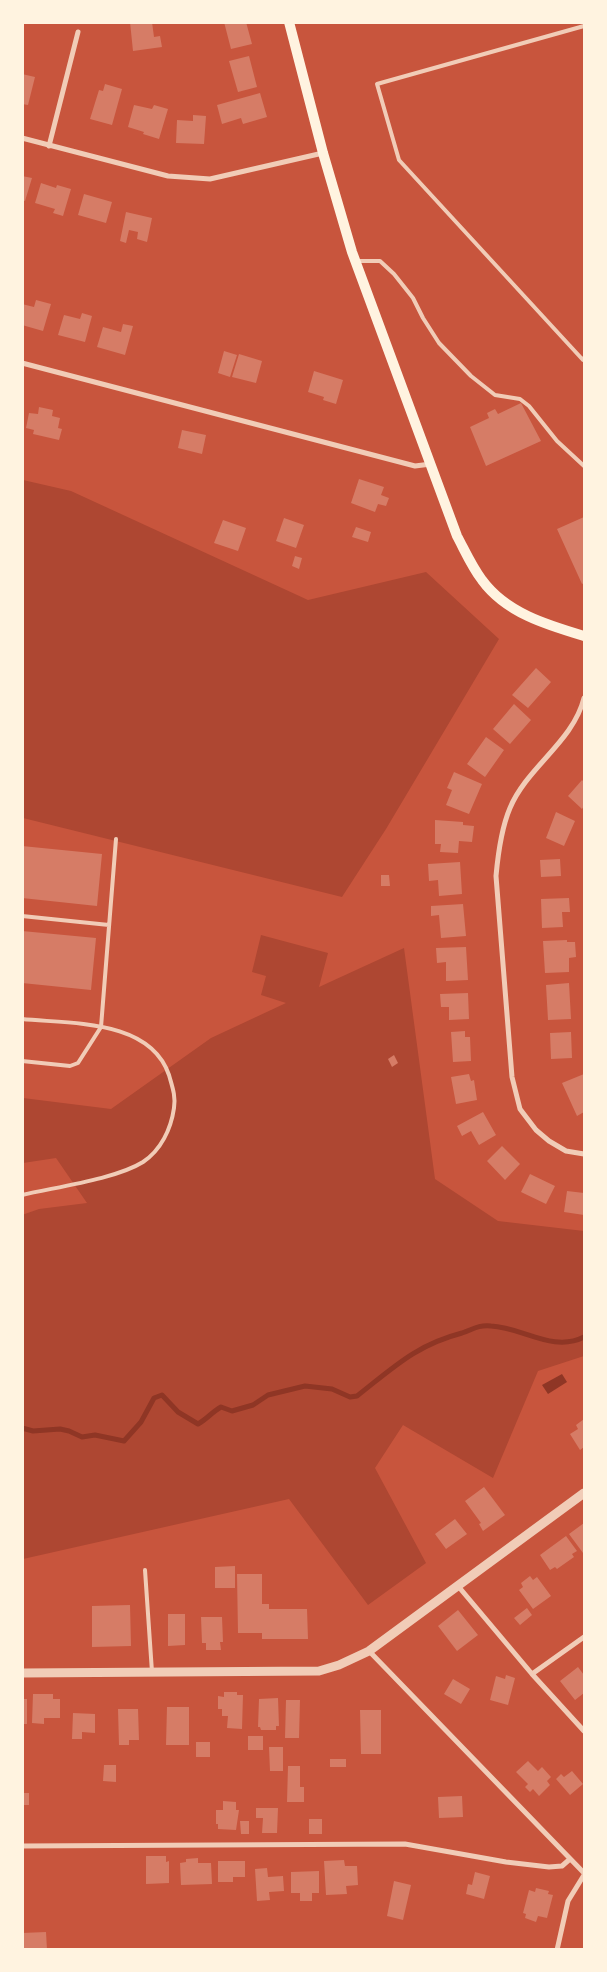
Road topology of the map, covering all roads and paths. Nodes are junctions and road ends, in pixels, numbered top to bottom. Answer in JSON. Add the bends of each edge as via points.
{"nodes":[{"id":1,"x":289,"y":22,"type":"edge"},
{"id":2,"x":584,"y":26,"type":"edge"},
{"id":3,"x":78,"y":32,"type":"dead end"},
{"id":4,"x":22,"y":138,"type":"edge"},
{"id":5,"x":49,"y":146,"type":"junction"},
{"id":6,"x":323,"y":153,"type":"junction"},
{"id":7,"x":355,"y":261,"type":"junction"},
{"id":8,"x":584,"y":358,"type":"edge"},
{"id":9,"x":22,"y":363,"type":"edge"},
{"id":10,"x":431,"y":464,"type":"junction"},
{"id":11,"x":584,"y":466,"type":"edge"},
{"id":12,"x":584,"y":636,"type":"edge"},
{"id":13,"x":584,"y":698,"type":"edge"},
{"id":14,"x":116,"y":839,"type":"dead end"},
{"id":15,"x":22,"y":916,"type":"edge"},
{"id":16,"x":109,"y":925,"type":"junction"},
{"id":17,"x":22,"y":1019,"type":"edge"},
{"id":18,"x":101,"y":1027,"type":"junction"},
{"id":19,"x":22,"y":1062,"type":"edge"},
{"id":20,"x":584,"y":1154,"type":"edge"},
{"id":21,"x":22,"y":1195,"type":"edge"},
{"id":22,"x":584,"y":1493,"type":"edge"},
{"id":23,"x":145,"y":1570,"type":"dead end"},
{"id":24,"x":458,"y":1586,"type":"junction"},
{"id":25,"x":584,"y":1637,"type":"edge"},
{"id":26,"x":369,"y":1650,"type":"junction"},
{"id":27,"x":152,"y":1672,"type":"junction"},
{"id":28,"x":22,"y":1673,"type":"edge"},
{"id":29,"x":532,"y":1674,"type":"junction"},
{"id":30,"x":584,"y":1731,"type":"edge"},
{"id":31,"x":22,"y":1846,"type":"edge"},
{"id":32,"x":570,"y":1859,"type":"junction"},
{"id":33,"x":584,"y":1874,"type":"edge"},
{"id":34,"x":557,"y":1950,"type":"edge"}],
"edges":[{"from":1,"to":6,"type":"main road"},
{"from":2,"to":8,"type":"lane","via":[[377,84],[398,160]]},
{"from":3,"to":5,"type":"street"},
{"from":4,"to":5,"type":"street"},
{"from":5,"to":6,"type":"street","via":[[168,176],[210,179]]},
{"from":6,"to":7,"type":"main road"},
{"from":7,"to":10,"type":"main road"},
{"from":7,"to":11,"type":"lane","via":[[380,261],[414,298],[439,343],[471,376],[495,395],[520,399],[529,406],[557,441]]},
{"from":9,"to":10,"type":"street","via":[[415,466]]},
{"from":10,"to":12,"type":"main road","via":[[458,536],[482,581],[502,601],[521,613],[541,623]]},
{"from":13,"to":20,"type":"street","via":[[576,719],[525,783],[510,808],[498,853],[496,876],[512,1077],[520,1109],[549,1141],[566,1151]]},
{"from":14,"to":16,"type":"lane"},
{"from":15,"to":16,"type":"lane"},
{"from":16,"to":18,"type":"lane"},
{"from":17,"to":18,"type":"lane"},
{"from":18,"to":19,"type":"lane","via":[[78,1063],[70,1066]]},
{"from":18,"to":21,"type":"lane","via":[[138,1038],[165,1064],[176,1099],[171,1126],[155,1152],[123,1172]]},
{"from":22,"to":24,"type":"street"},
{"from":23,"to":27,"type":"lane"},
{"from":24,"to":26,"type":"street"},
{"from":24,"to":29,"type":"street"},
{"from":25,"to":29,"type":"street"},
{"from":26,"to":27,"type":"street","via":[[319,1672]]},
{"from":26,"to":32,"type":"street"},
{"from":27,"to":28,"type":"street"},
{"from":29,"to":30,"type":"street"},
{"from":31,"to":32,"type":"street","via":[[405,1844],[549,1867],[562,1866]]},
{"from":32,"to":33,"type":"street"},
{"from":33,"to":34,"type":"street","via":[[568,1901]]}]}
